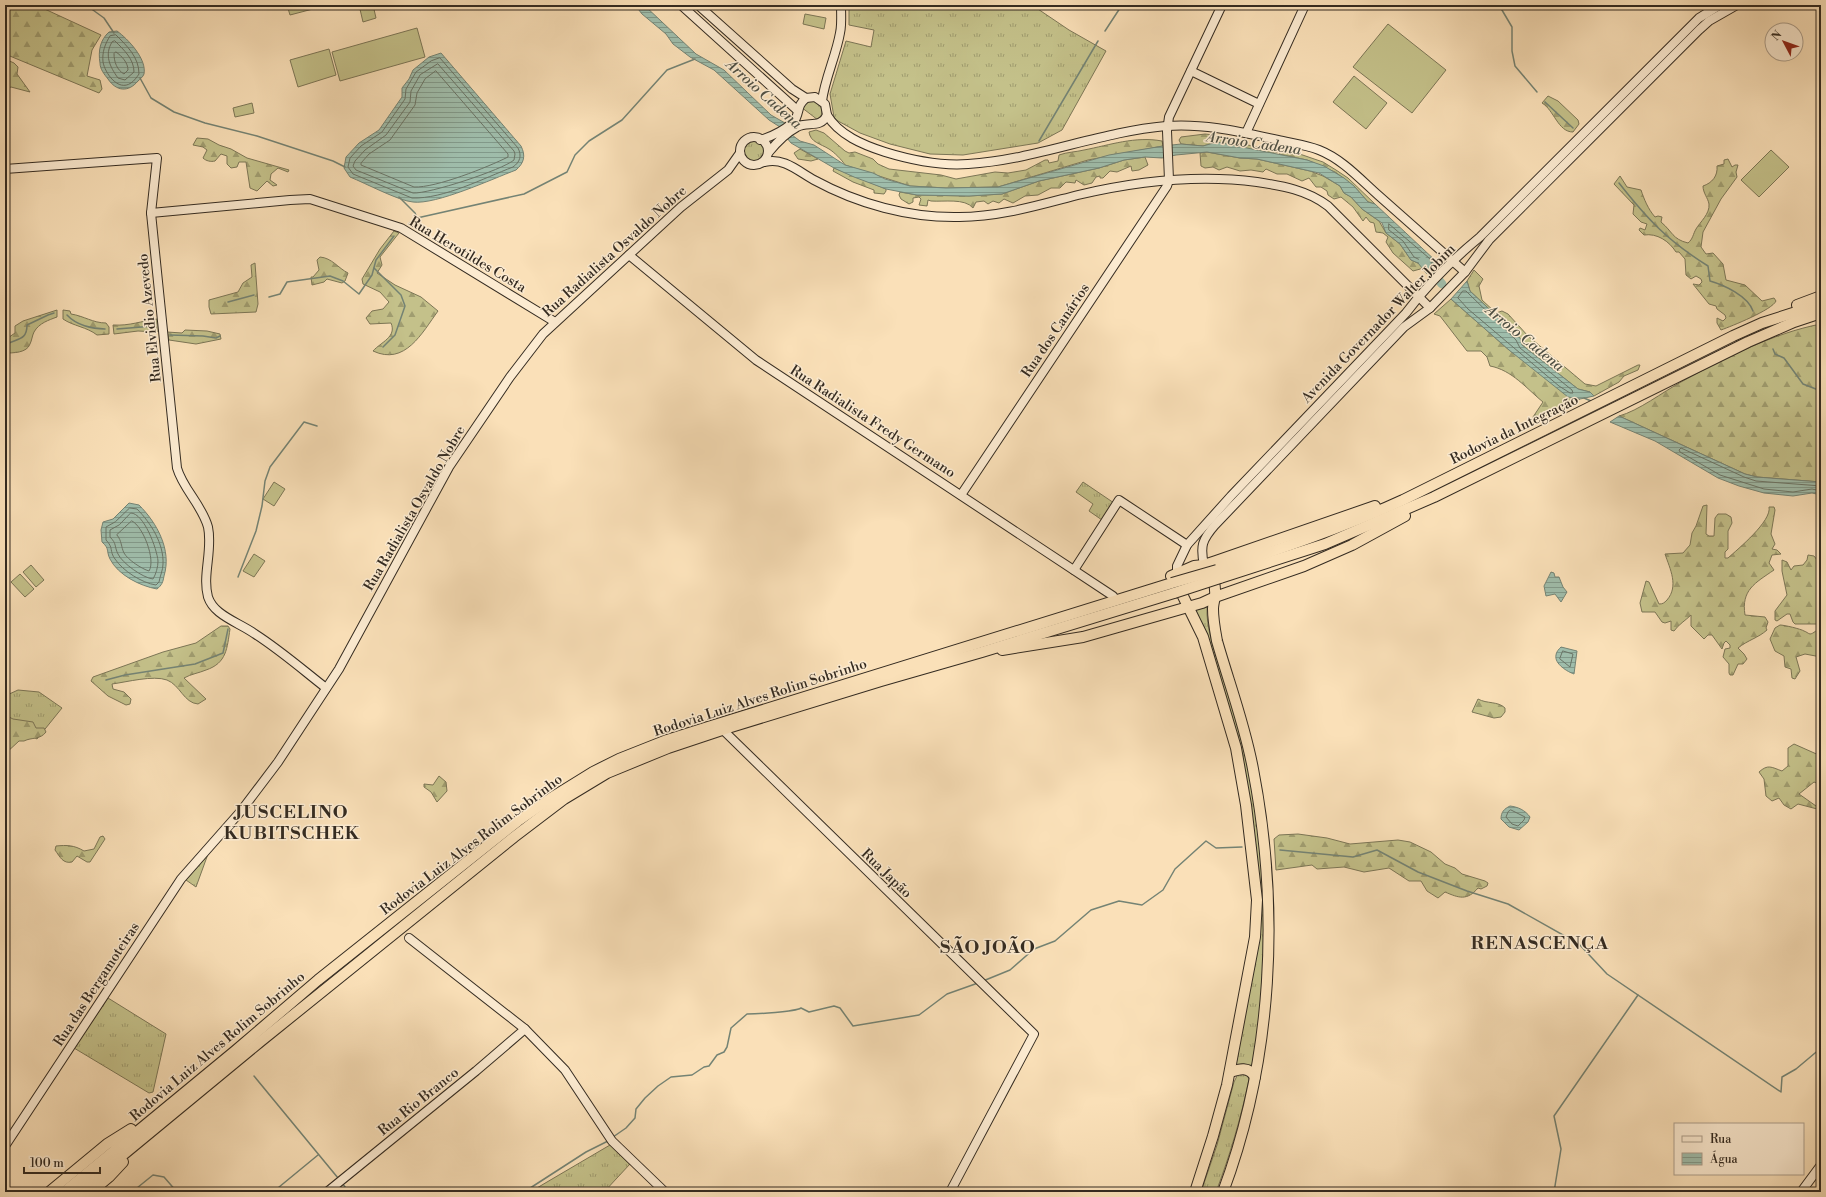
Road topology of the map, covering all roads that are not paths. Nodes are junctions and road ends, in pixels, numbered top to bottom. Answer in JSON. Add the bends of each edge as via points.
{"nodes":[{"id":1,"x":681,"y":5,"type":"edge"},
{"id":2,"x":698,"y":5,"type":"edge"},
{"id":3,"x":841,"y":5,"type":"edge"},
{"id":4,"x":1222,"y":5,"type":"edge"},
{"id":5,"x":1305,"y":5,"type":"edge"},
{"id":6,"x":1720,"y":5,"type":"edge"},
{"id":7,"x":1737,"y":5,"type":"edge"},
{"id":8,"x":1191,"y":71,"type":"junction"},
{"id":9,"x":824,"y":86,"type":"junction"},
{"id":10,"x":1630,"y":93,"type":"junction"},
{"id":11,"x":809,"y":98,"type":"junction"},
{"id":12,"x":822,"y":101,"type":"junction"},
{"id":13,"x":1259,"y":104,"type":"junction"},
{"id":14,"x":797,"y":112,"type":"junction"},
{"id":15,"x":826,"y":115,"type":"junction"},
{"id":16,"x":808,"y":124,"type":"junction"},
{"id":17,"x":793,"y":125,"type":"junction"},
{"id":18,"x":1168,"y":126,"type":"junction"},
{"id":19,"x":1246,"y":133,"type":"junction"},
{"id":20,"x":778,"y":136,"type":"junction"},
{"id":21,"x":760,"y":140,"type":"junction"},
{"id":22,"x":769,"y":152,"type":"junction"},
{"id":23,"x":740,"y":153,"type":"junction"},
{"id":24,"x":765,"y":162,"type":"junction"},
{"id":25,"x":748,"y":163,"type":"junction"},
{"id":26,"x":5,"y":169,"type":"edge"},
{"id":27,"x":728,"y":170,"type":"junction"},
{"id":28,"x":1169,"y":180,"type":"junction"},
{"id":29,"x":151,"y":213,"type":"junction"},
{"id":30,"x":629,"y":254,"type":"junction"},
{"id":31,"x":1450,"y":262,"type":"junction"},
{"id":32,"x":1463,"y":274,"type":"junction"},
{"id":33,"x":1821,"y":296,"type":"edge"},
{"id":34,"x":1418,"y":297,"type":"junction"},
{"id":35,"x":1821,"y":304,"type":"edge"},
{"id":36,"x":1433,"y":305,"type":"junction"},
{"id":37,"x":1821,"y":313,"type":"edge"},
{"id":38,"x":555,"y":322,"type":"junction"},
{"id":39,"x":1762,"y":323,"type":"junction"},
{"id":40,"x":961,"y":495,"type":"junction"},
{"id":41,"x":1430,"y":499,"type":"junction"},
{"id":42,"x":1403,"y":500,"type":"junction"},
{"id":43,"x":1187,"y":545,"type":"junction"},
{"id":44,"x":1204,"y":565,"type":"junction"},
{"id":45,"x":1074,"y":570,"type":"junction"},
{"id":46,"x":1177,"y":573,"type":"junction"},
{"id":47,"x":1218,"y":574,"type":"junction"},
{"id":48,"x":1173,"y":588,"type":"junction"},
{"id":49,"x":1113,"y":596,"type":"junction"},
{"id":50,"x":1215,"y":597,"type":"junction"},
{"id":51,"x":1189,"y":606,"type":"junction"},
{"id":52,"x":972,"y":646,"type":"junction"},
{"id":53,"x":982,"y":652,"type":"junction"},
{"id":54,"x":326,"y":688,"type":"junction"},
{"id":55,"x":723,"y":730,"type":"junction"},
{"id":56,"x":214,"y":840,"type":"joint"},
{"id":57,"x":409,"y":938,"type":"dead end"},
{"id":58,"x":525,"y":1029,"type":"junction"},
{"id":59,"x":1230,"y":1072,"type":"junction"},
{"id":60,"x":1255,"y":1077,"type":"junction"},
{"id":61,"x":144,"y":1125,"type":"junction"},
{"id":62,"x":145,"y":1136,"type":"junction"},
{"id":63,"x":5,"y":1146,"type":"edge"},
{"id":64,"x":1821,"y":1164,"type":"edge"},
{"id":65,"x":49,"y":1192,"type":"edge"},
{"id":66,"x":64,"y":1192,"type":"edge"},
{"id":67,"x":78,"y":1192,"type":"edge"},
{"id":68,"x":91,"y":1192,"type":"edge"},
{"id":69,"x":327,"y":1192,"type":"edge"},
{"id":70,"x":665,"y":1192,"type":"edge"},
{"id":71,"x":950,"y":1192,"type":"edge"},
{"id":72,"x":1195,"y":1192,"type":"edge"},
{"id":73,"x":1223,"y":1192,"type":"edge"},
{"id":74,"x":1801,"y":1192,"type":"edge"}],
"edges":[{"from":1,"to":14,"type":"street"},
{"from":2,"to":11,"type":"street","via":[[792,89]]},
{"from":3,"to":9,"type":"street","via":[[839,39]]},
{"from":4,"to":8,"type":"street"},
{"from":5,"to":13,"type":"street"},
{"from":6,"to":10,"type":"street","name":"Avenida Governador Walter Jobim","via":[[1699,18]]},
{"from":7,"to":10,"type":"street","name":"Avenida Governador Walter Jobim","via":[[1709,21]]},
{"from":8,"to":13,"type":"street"},
{"from":8,"to":18,"type":"street","via":[[1170,114]]},
{"from":9,"to":11,"type":"street"},
{"from":9,"to":12,"type":"street"},
{"from":10,"to":31,"type":"street","name":"Avenida Governador Walter Jobim","via":[[1480,237]]},
{"from":10,"to":32,"type":"street","name":"Avenida Governador Walter Jobim","via":[[1489,240]]},
{"from":11,"to":12,"type":"street"},
{"from":11,"to":14,"type":"street","via":[[799,105]]},
{"from":12,"to":15,"type":"street"},
{"from":13,"to":19,"type":"street"},
{"from":14,"to":16,"type":"street"},
{"from":14,"to":17,"type":"street"},
{"from":15,"to":16,"type":"street","via":[[822,121]]},
{"from":15,"to":18,"type":"street","via":[[841,132],[874,148],[901,157],[956,164],[998,161]]},
{"from":16,"to":17,"type":"street"},
{"from":17,"to":20,"type":"street"},
{"from":18,"to":19,"type":"street","via":[[1215,127]]},
{"from":18,"to":28,"type":"street"},
{"from":19,"to":31,"type":"street","via":[[1318,150],[1333,158],[1350,170]]},
{"from":20,"to":21,"type":"street"},
{"from":20,"to":22,"type":"street"},
{"from":21,"to":22,"type":"street"},
{"from":21,"to":23,"type":"street","via":[[752,137],[745,140]]},
{"from":22,"to":24,"type":"street"},
{"from":23,"to":25,"type":"street"},
{"from":23,"to":27,"type":"street","name":"Rua Radialista Osvaldo Nobre"},
{"from":24,"to":25,"type":"street","via":[[760,165]]},
{"from":24,"to":28,"type":"street","via":[[781,161],[827,187],[870,204],[906,213],[950,217],[1010,212],[1124,185]]},
{"from":25,"to":27,"type":"street","name":"Rua Radialista Osvaldo Nobre"},
{"from":26,"to":29,"type":"street","name":"Rua Elvidio Azevedo","via":[[157,158]]},
{"from":27,"to":30,"type":"street","name":"Rua Radialista Osvaldo Nobre","via":[[681,206]]},
{"from":28,"to":34,"type":"street","via":[[1235,179],[1283,186],[1309,194],[1324,202],[1340,216]]},
{"from":28,"to":40,"type":"street","name":"Rua dos Canários"},
{"from":29,"to":38,"type":"street","name":"Rua Herotildes Costa","via":[[304,199],[323,203],[401,228]]},
{"from":29,"to":54,"type":"street","name":"Rua Elvidio Azevedo","via":[[179,475],[198,506],[210,537],[207,582],[209,599],[224,616],[264,641]]},
{"from":30,"to":38,"type":"street","name":"Rua Radialista Osvaldo Nobre"},
{"from":30,"to":40,"type":"street","name":"Rua Radialista Fredy Germano","via":[[756,360]]},
{"from":31,"to":32,"type":"street"},
{"from":31,"to":34,"type":"street","name":"Avenida Governador Walter Jobim"},
{"from":32,"to":36,"type":"street","name":"Avenida Governador Walter Jobim"},
{"from":33,"to":39,"type":"highway","via":[[1779,312]]},
{"from":34,"to":36,"type":"street"},
{"from":34,"to":43,"type":"street","name":"Avenida Governador Walter Jobim","via":[[1406,313]]},
{"from":35,"to":39,"type":"highway","name":"Rodovia da Integração"},
{"from":36,"to":44,"type":"street","name":"Avenida Governador Walter Jobim","via":[[1404,327],[1215,524],[1202,545]]},
{"from":37,"to":41,"type":"highway","name":"Rodovia da Integração","via":[[1748,342]]},
{"from":38,"to":54,"type":"street","name":"Rua Radialista Osvaldo Nobre","via":[[514,372],[459,452],[362,629]]},
{"from":39,"to":42,"type":"highway","name":"Rodovia da Integração"},
{"from":40,"to":45,"type":"street","name":"Rua Radialista Fredy Germano"},
{"from":41,"to":47,"type":"highway","name":"Rodovia da Integração","via":[[1325,544]]},
{"from":41,"to":50,"type":"highway","via":[[1421,507],[1352,545],[1304,566]]},
{"from":42,"to":44,"type":"highway","via":[[1388,502]]},
{"from":42,"to":47,"type":"highway","name":"Rodovia da Integração","via":[[1324,534]]},
{"from":43,"to":45,"type":"street","via":[[1119,500]]},
{"from":43,"to":46,"type":"street","name":"Avenida Governador Walter Jobim","via":[[1177,566]]},
{"from":44,"to":46,"type":"highway"},
{"from":44,"to":50,"type":"highway","via":[[1210,570],[1213,578]]},
{"from":45,"to":49,"type":"street","name":"Rua Radialista Fredy Germano"},
{"from":46,"to":49,"type":"highway"},
{"from":46,"to":51,"type":"highway","via":[[1178,586]]},
{"from":47,"to":48,"type":"highway","bridge":true},
{"from":48,"to":52,"type":"highway","name":"Rodovia Luiz Alves Rolim Sobrinho"},
{"from":48,"to":53,"type":"highway","name":"Rodovia Luiz Alves Rolim Sobrinho"},
{"from":49,"to":52,"type":"highway","via":[[995,634]]},
{"from":50,"to":51,"type":"highway"},
{"from":50,"to":60,"type":"highway","via":[[1212,607],[1213,624],[1253,767],[1266,855],[1269,958],[1261,1047]]},
{"from":51,"to":53,"type":"highway","via":[[1083,637]]},
{"from":51,"to":59,"type":"highway","via":[[1203,637],[1236,748],[1256,881],[1255,937]]},
{"from":52,"to":61,"type":"highway","name":"Rodovia Luiz Alves Rolim Sobrinho","via":[[674,738],[586,775],[518,822],[337,965]]},
{"from":53,"to":55,"type":"highway","name":"Rodovia Luiz Alves Rolim Sobrinho"},
{"from":54,"to":56,"type":"street","name":"Rua Radialista Osvaldo Nobre","via":[[259,789]]},
{"from":55,"to":62,"type":"highway","name":"Rodovia Luiz Alves Rolim Sobrinho","via":[[623,766],[564,799],[491,855]]},
{"from":55,"to":71,"type":"street","name":"Rua Japão","via":[[1034,1034]]},
{"from":56,"to":63,"type":"street","name":"Rua das Bergamoteiras","via":[[181,879]]},
{"from":57,"to":58,"type":"street"},
{"from":58,"to":69,"type":"street","name":"Rua Rio Branco"},
{"from":58,"to":70,"type":"street","via":[[565,1070],[612,1140]]},
{"from":59,"to":60,"type":"highway","via":[[1243,1068]]},
{"from":59,"to":72,"type":"highway"},
{"from":60,"to":73,"type":"highway"},
{"from":61,"to":65,"type":"highway","via":[[107,1144]]},
{"from":61,"to":66,"type":"highway","name":"Rodovia Luiz Alves Rolim Sobrinho"},
{"from":62,"to":67,"type":"highway","name":"Rodovia Luiz Alves Rolim Sobrinho"},
{"from":62,"to":68,"type":"highway","via":[[109,1177]]},
{"from":64,"to":74,"type":"street"}]}
